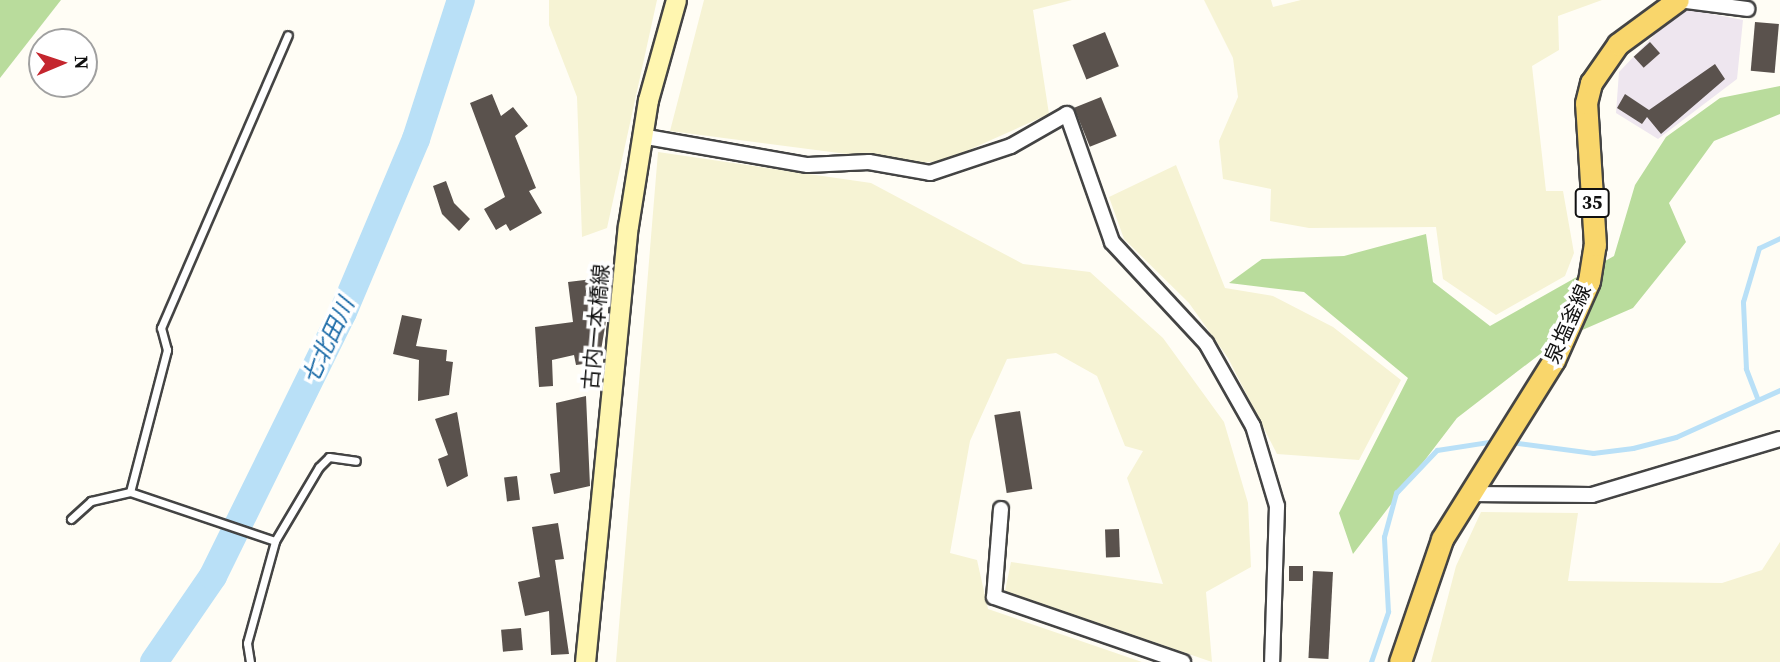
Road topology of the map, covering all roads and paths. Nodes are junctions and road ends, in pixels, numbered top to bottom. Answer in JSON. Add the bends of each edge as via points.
{"nodes":[{"id":1,"x":676,"y":0,"type":"edge"},
{"id":2,"x":1678,"y":0,"type":"edge"},
{"id":3,"x":1747,"y":9,"type":"dead end"},
{"id":4,"x":288,"y":35,"type":"dead end"},
{"id":5,"x":641,"y":136,"type":"junction"},
{"id":6,"x":1780,"y":439,"type":"edge"},
{"id":7,"x":356,"y":461,"type":"dead end"},
{"id":8,"x":130,"y":492,"type":"junction"},
{"id":9,"x":1470,"y":494,"type":"junction"},
{"id":10,"x":1000,"y":509,"type":"dead end"},
{"id":11,"x":71,"y":519,"type":"dead end"},
{"id":12,"x":275,"y":541,"type":"junction"},
{"id":13,"x":250,"y":662,"type":"edge"},
{"id":14,"x":585,"y":662,"type":"edge"},
{"id":15,"x":1183,"y":662,"type":"edge"},
{"id":16,"x":1272,"y":662,"type":"edge"},
{"id":17,"x":1400,"y":662,"type":"edge"}],
"edges":[{"from":1,"to":5,"type":"street","name":"古内一本橋線"},
{"from":2,"to":3,"type":"street"},
{"from":2,"to":9,"type":"main road","name":"泉塩釜線","number":"35","via":[[1618,44],[1591,83],[1586,103],[1595,245],[1589,281],[1553,360]]},
{"from":4,"to":8,"type":"lane","via":[[161,328],[166,350]]},
{"from":5,"to":14,"type":"street","name":"古内一本橋線"},
{"from":5,"to":16,"type":"street","via":[[814,166],[869,162],[930,173],[1011,146],[1067,114],[1112,242],[1206,343],[1253,426],[1277,506]]},
{"from":6,"to":9,"type":"street","via":[[1592,495]]},
{"from":7,"to":12,"type":"lane","via":[[329,457]]},
{"from":8,"to":11,"type":"lane","via":[[91,501]]},
{"from":8,"to":12,"type":"lane"},
{"from":9,"to":17,"type":"main road","number":"35","via":[[1426,577]]},
{"from":10,"to":15,"type":"street","via":[[994,597]]},
{"from":12,"to":13,"type":"lane","via":[[247,643]]}]}
